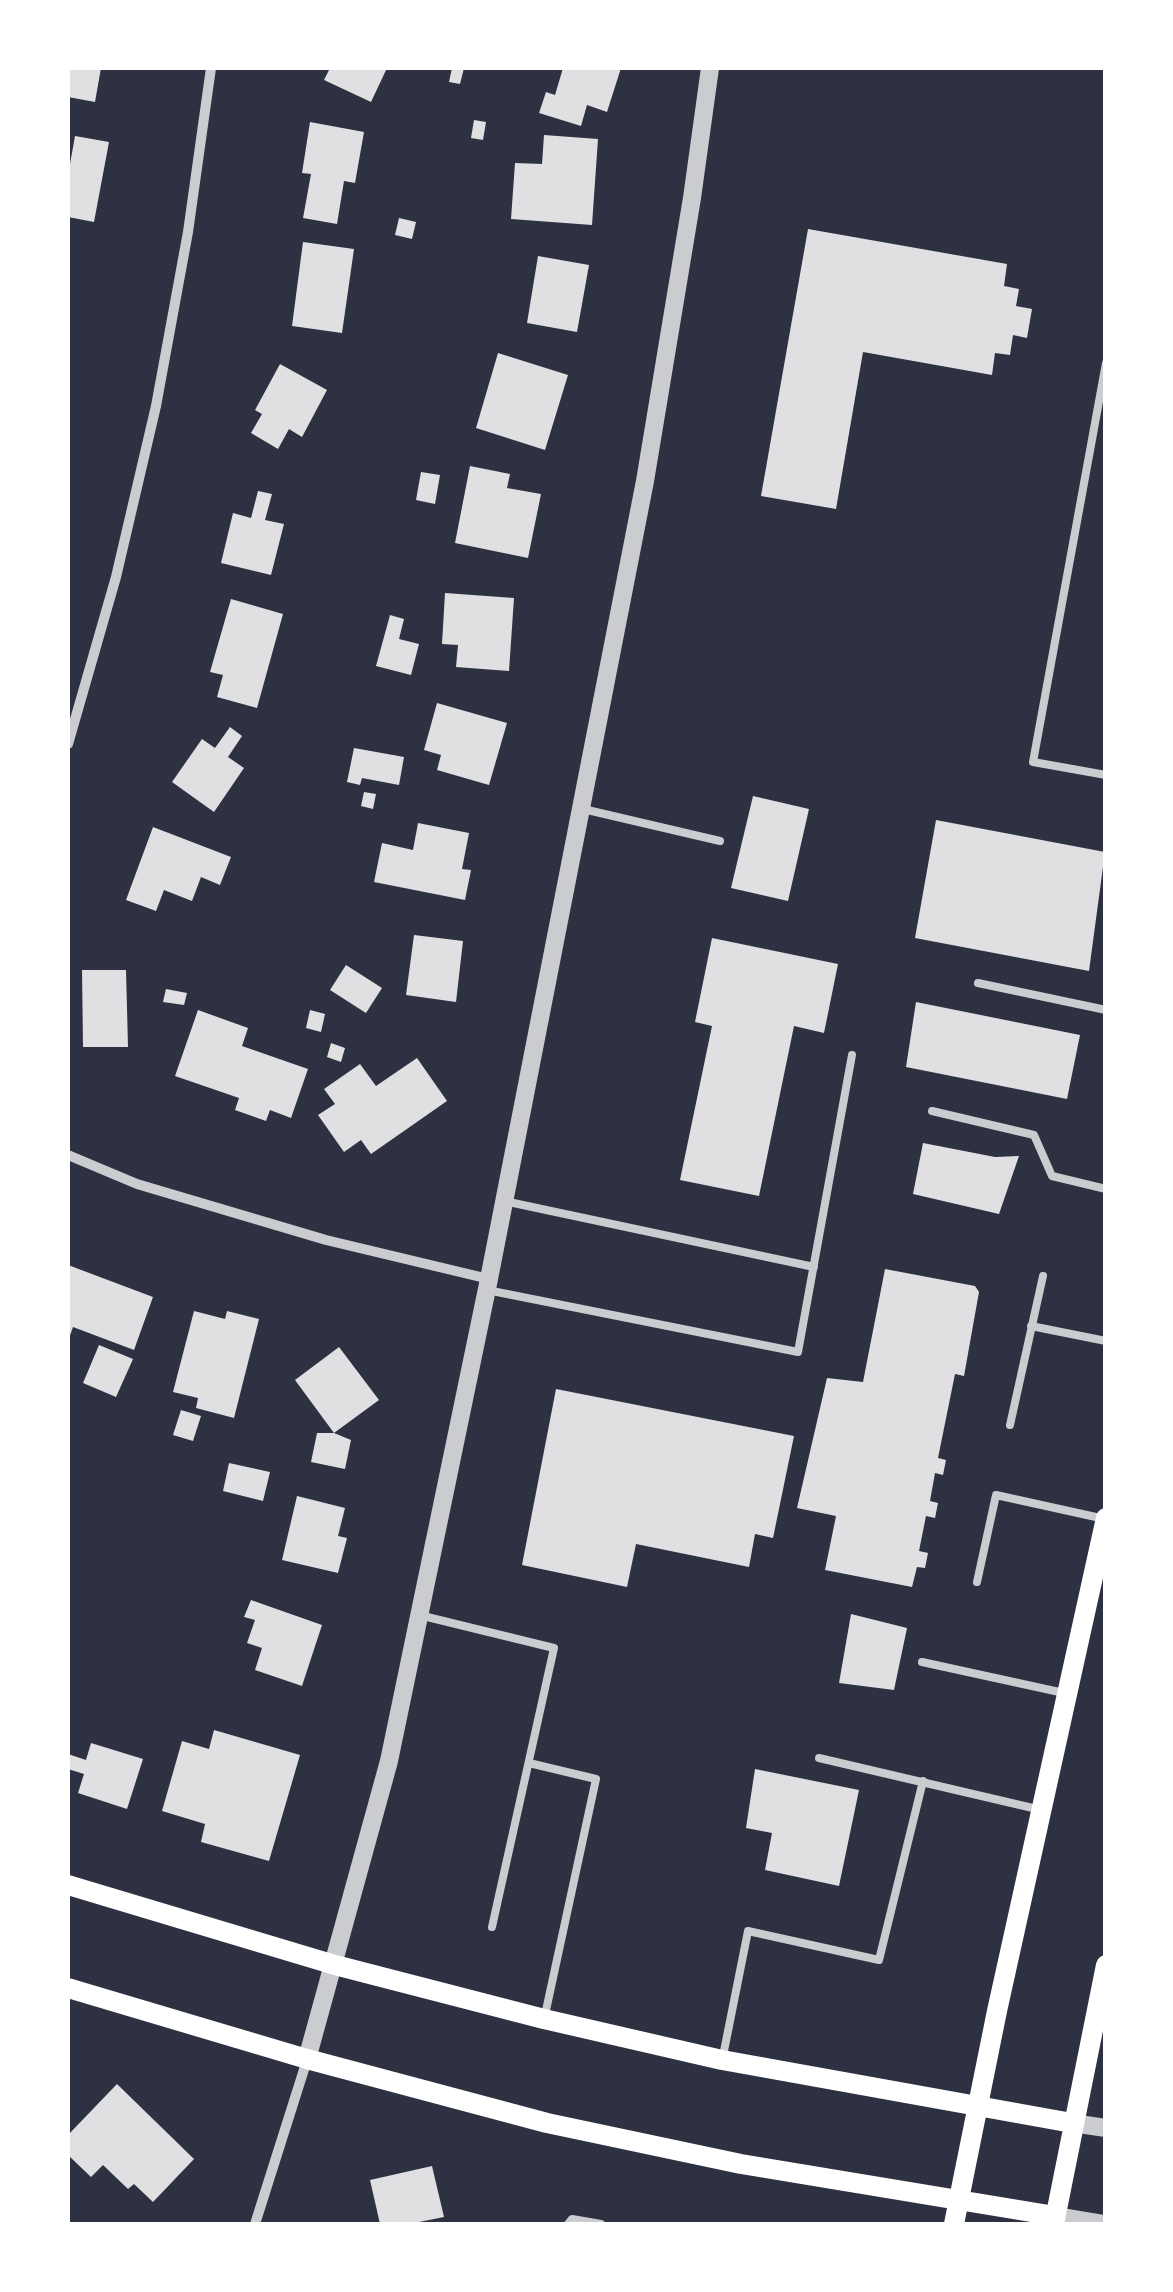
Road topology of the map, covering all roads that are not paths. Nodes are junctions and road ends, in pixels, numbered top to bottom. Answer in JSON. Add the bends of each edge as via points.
{"nodes":[{"id":1,"x":211,"y":68,"type":"edge"},
{"id":2,"x":710,"y":68,"type":"edge"},
{"id":3,"x":1106,"y":363,"type":"edge"},
{"id":4,"x":68,"y":744,"type":"edge"},
{"id":5,"x":1106,"y":775,"type":"edge"},
{"id":6,"x":581,"y":808,"type":"junction"},
{"id":7,"x":720,"y":841,"type":"dead end"},
{"id":8,"x":978,"y":983,"type":"dead end"},
{"id":9,"x":1106,"y":1010,"type":"edge"},
{"id":10,"x":852,"y":1055,"type":"dead end"},
{"id":11,"x":932,"y":1111,"type":"dead end"},
{"id":12,"x":68,"y":1155,"type":"edge"},
{"id":13,"x":1106,"y":1188,"type":"edge"},
{"id":14,"x":504,"y":1201,"type":"junction"},
{"id":15,"x":814,"y":1266,"type":"junction"},
{"id":16,"x":1042,"y":1276,"type":"dead end"},
{"id":17,"x":488,"y":1285,"type":"junction"},
{"id":18,"x":1031,"y":1326,"type":"junction"},
{"id":19,"x":1106,"y":1341,"type":"edge"},
{"id":20,"x":1010,"y":1424,"type":"dead end"},
{"id":21,"x":1105,"y":1519,"type":"edge"},
{"id":22,"x":977,"y":1582,"type":"dead end"},
{"id":23,"x":420,"y":1614,"type":"junction"},
{"id":24,"x":922,"y":1662,"type":"dead end"},
{"id":25,"x":1068,"y":1694,"type":"junction"},
{"id":26,"x":819,"y":1758,"type":"dead end"},
{"id":27,"x":529,"y":1762,"type":"junction"},
{"id":28,"x":922,"y":1781,"type":"junction"},
{"id":29,"x":1042,"y":1810,"type":"junction"},
{"id":30,"x":68,"y":1885,"type":"edge"},
{"id":31,"x":492,"y":1926,"type":"dead end"},
{"id":32,"x":1106,"y":1965,"type":"edge"},
{"id":33,"x":335,"y":1966,"type":"junction"},
{"id":34,"x":68,"y":1988,"type":"edge"},
{"id":35,"x":544,"y":2019,"type":"junction"},
{"id":36,"x":307,"y":2059,"type":"junction"},
{"id":37,"x":722,"y":2060,"type":"junction"},
{"id":38,"x":980,"y":2106,"type":"junction"},
{"id":39,"x":1072,"y":2123,"type":"junction"},
{"id":40,"x":1106,"y":2128,"type":"edge"},
{"id":41,"x":959,"y":2202,"type":"junction"},
{"id":42,"x":1055,"y":2220,"type":"edge"},
{"id":43,"x":254,"y":2224,"type":"edge"},
{"id":44,"x":568,"y":2224,"type":"edge"},
{"id":45,"x":601,"y":2224,"type":"edge"},
{"id":46,"x":954,"y":2224,"type":"edge"},
{"id":47,"x":1104,"y":2224,"type":"edge"}],
"edges":[{"from":1,"to":4,"type":"street","via":[[156,406]]},
{"from":2,"to":6,"type":"street","via":[[645,482]]},
{"from":3,"to":5,"type":"lane","via":[[1034,762]]},
{"from":6,"to":7,"type":"lane"},
{"from":6,"to":14,"type":"street"},
{"from":8,"to":9,"type":"lane"},
{"from":10,"to":15,"type":"lane"},
{"from":11,"to":13,"type":"lane","via":[[1034,1136],[1052,1176]]},
{"from":12,"to":17,"type":"street","via":[[137,1184]]},
{"from":14,"to":15,"type":"lane"},
{"from":14,"to":17,"type":"street"},
{"from":15,"to":17,"type":"lane","via":[[798,1352]]},
{"from":16,"to":18,"type":"lane"},
{"from":17,"to":23,"type":"street"},
{"from":18,"to":19,"type":"lane"},
{"from":18,"to":20,"type":"lane"},
{"from":21,"to":22,"type":"lane","via":[[996,1495]]},
{"from":21,"to":25,"type":"main road"},
{"from":23,"to":27,"type":"lane","via":[[554,1648]]},
{"from":23,"to":33,"type":"street"},
{"from":24,"to":25,"type":"lane"},
{"from":25,"to":29,"type":"main road"},
{"from":26,"to":28,"type":"lane"},
{"from":27,"to":31,"type":"lane"},
{"from":27,"to":35,"type":"lane","via":[[596,1779]]},
{"from":28,"to":29,"type":"lane"},
{"from":28,"to":37,"type":"lane","via":[[879,1960],[748,1931]]},
{"from":29,"to":38,"type":"main road"},
{"from":30,"to":33,"type":"main road"},
{"from":32,"to":39,"type":"main road"},
{"from":33,"to":35,"type":"main road"},
{"from":33,"to":36,"type":"street"},
{"from":34,"to":36,"type":"main road"},
{"from":35,"to":37,"type":"main road"},
{"from":36,"to":41,"type":"main road","via":[[547,2123]]},
{"from":36,"to":43,"type":"street"},
{"from":37,"to":38,"type":"main road"},
{"from":38,"to":39,"type":"main road"},
{"from":38,"to":41,"type":"main road"},
{"from":39,"to":40,"type":"street"},
{"from":39,"to":42,"type":"main road"},
{"from":41,"to":42,"type":"main road"},
{"from":41,"to":46,"type":"main road"},
{"from":42,"to":47,"type":"street"},
{"from":44,"to":45,"type":"lane"}]}
